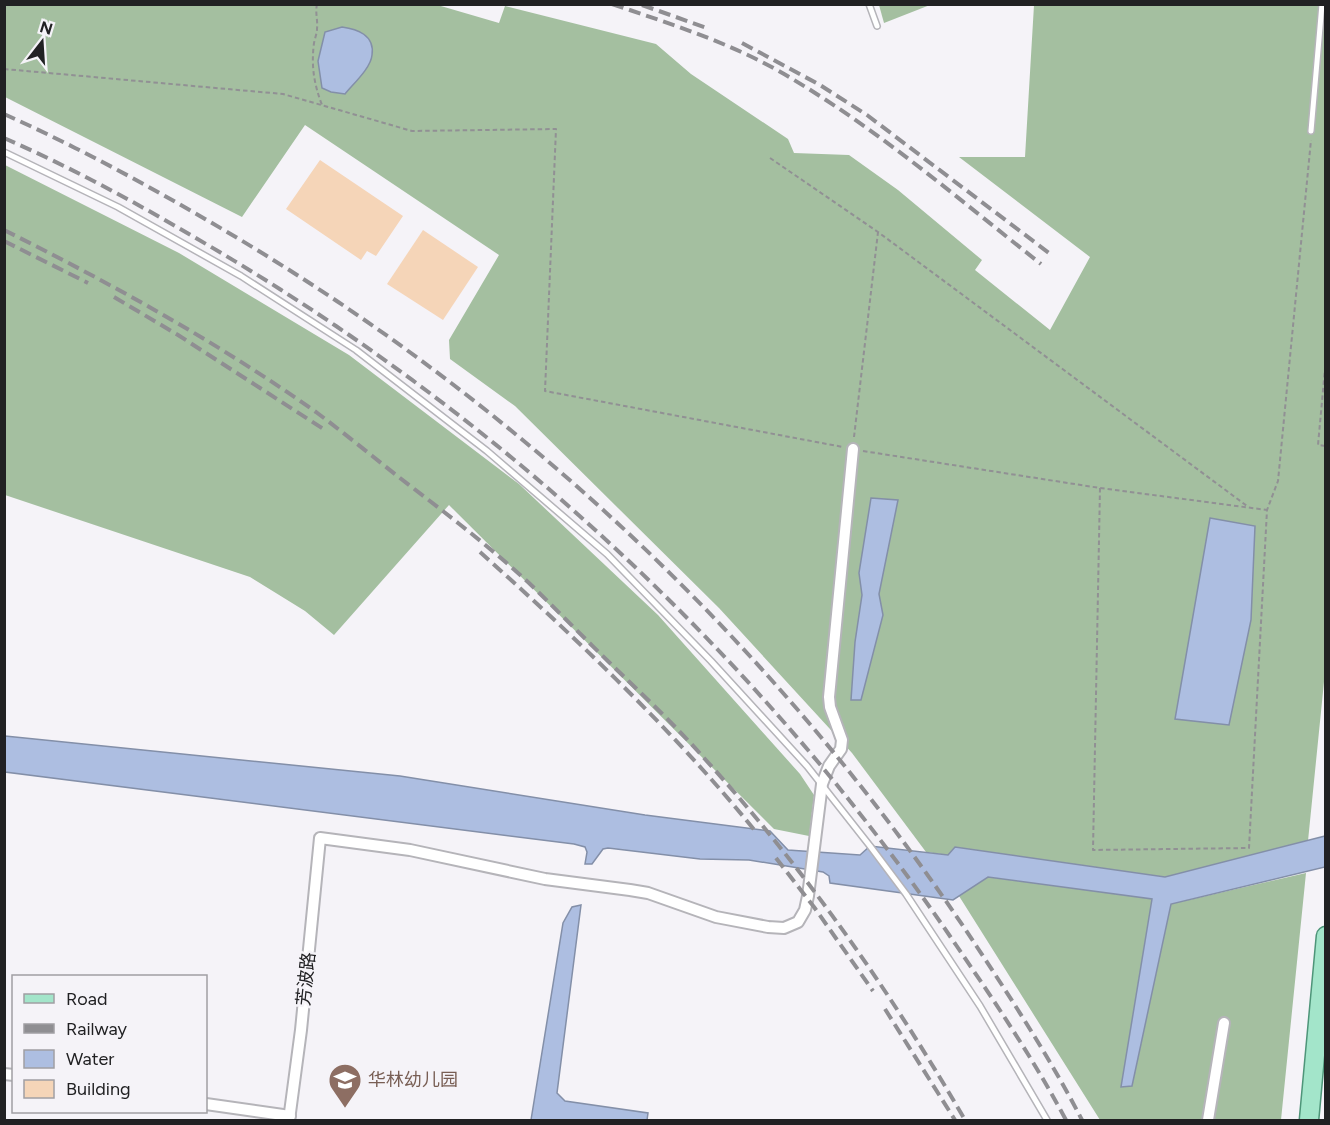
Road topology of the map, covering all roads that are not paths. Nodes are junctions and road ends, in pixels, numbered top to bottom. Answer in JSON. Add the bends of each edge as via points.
{"nodes":[{"id":1,"x":869,"y":4,"type":"edge"},
{"id":2,"x":1322,"y":4,"type":"edge"},
{"id":3,"x":878,"y":26,"type":"dead end"},
{"id":4,"x":1311,"y":131,"type":"road end"},
{"id":5,"x":4,"y":152,"type":"edge"},
{"id":6,"x":853,"y":449,"type":"road end"},
{"id":7,"x":822,"y":784,"type":"junction"},
{"id":8,"x":1326,"y":936,"type":"edge"},
{"id":9,"x":1224,"y":1023,"type":"dead end"},
{"id":10,"x":207,"y":1104,"type":"edge"},
{"id":11,"x":289,"y":1118,"type":"edge"},
{"id":12,"x":1047,"y":1120,"type":"edge"},
{"id":13,"x":1208,"y":1120,"type":"edge"},
{"id":14,"x":1310,"y":1120,"type":"edge"}],
"edges":[{"from":1,"to":3,"type":"lane"},
{"from":2,"to":4,"type":"lane"},
{"from":5,"to":7,"type":"lane","via":[[118,207],[241,276],[356,350],[487,450],[607,554]]},
{"from":6,"to":7,"type":"street","via":[[829,697],[842,740]]},
{"from":7,"to":11,"type":"street","name":"芳波路","via":[[802,916],[791,926],[775,928],[716,917],[648,893],[545,879],[410,850],[320,838]]},
{"from":7,"to":12,"type":"lane","via":[[906,894],[980,1006]]},
{"from":8,"to":14,"type":"main road"},
{"from":9,"to":13,"type":"street"},
{"from":10,"to":11,"type":"street"}]}
